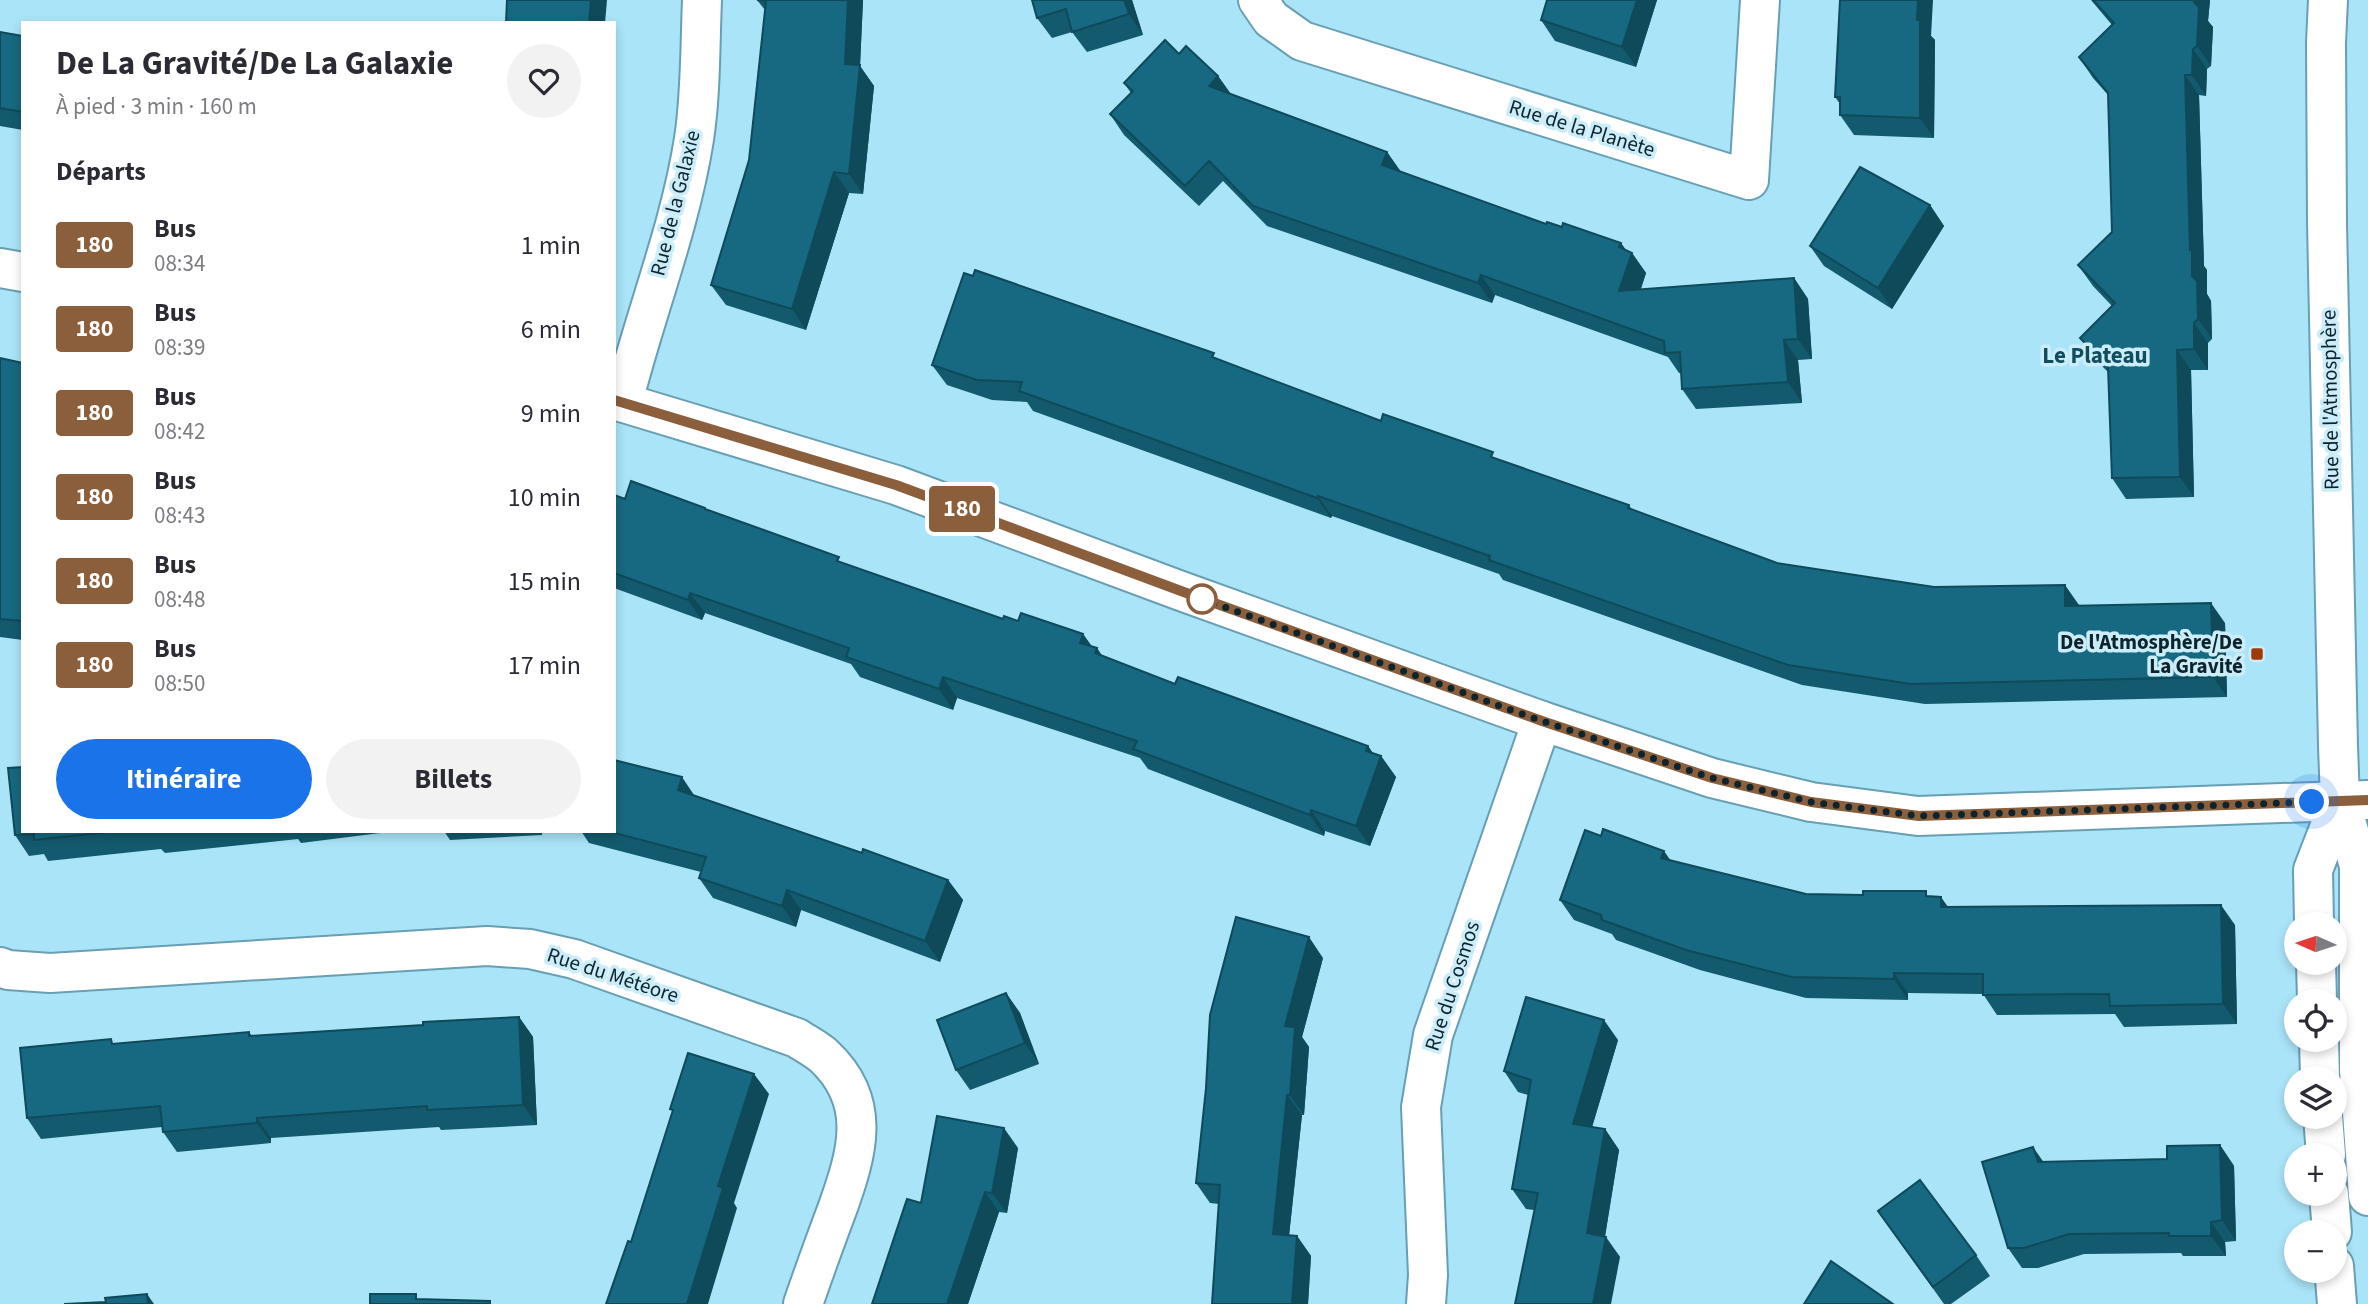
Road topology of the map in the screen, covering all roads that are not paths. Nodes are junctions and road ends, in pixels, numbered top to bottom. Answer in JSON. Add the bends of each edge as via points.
{"nodes":[{"id":1,"x":702,"y":0,"type":"edge"},
{"id":2,"x":1258,"y":0,"type":"edge"},
{"id":3,"x":1760,"y":0,"type":"edge"},
{"id":4,"x":2328,"y":0,"type":"edge"},
{"id":5,"x":0,"y":268,"type":"edge"},
{"id":6,"x":21,"y":272,"type":"edge"},
{"id":7,"x":619,"y":401,"type":"edge"},
{"id":8,"x":1542,"y":721,"type":"junction"},
{"id":9,"x":2354,"y":800,"type":"edge"},
{"id":10,"x":2314,"y":912,"type":"edge"},
{"id":11,"x":0,"y":967,"type":"edge"},
{"id":12,"x":2368,"y":1196,"type":"edge"},
{"id":13,"x":2335,"y":1283,"type":"edge"},
{"id":14,"x":803,"y":1304,"type":"edge"},
{"id":15,"x":1426,"y":1304,"type":"edge"},
{"id":16,"x":2337,"y":1304,"type":"edge"}],
"edges":[{"from":1,"to":7,"type":"street","name":"Rue de la Galaxie","via":[[694,138],[678,210]]},
{"from":2,"to":3,"type":"street","name":"Rue de la Planète","via":[[1271,19],[1302,41],[1749,180]]},
{"from":4,"to":9,"type":"street","name":"Rue de l'Atmosphère","via":[[2328,296]]},
{"from":5,"to":6,"type":"street"},
{"from":7,"to":8,"type":"street","via":[[896,485]]},
{"from":8,"to":9,"type":"street","via":[[1712,778],[1811,802],[1919,816]]},
{"from":8,"to":15,"type":"street","name":"Rue du Cosmos","via":[[1433,1035],[1421,1107]]},
{"from":9,"to":10,"type":"street","name":"Rue de l'Atmosphère","via":[[2313,870]]},
{"from":9,"to":12,"type":"street","name":"Rue de l'Atmosphère","via":[[2359,866],[2359,1071]]},
{"from":11,"to":14,"type":"street","name":"Rue du Météore","via":[[50,973],[487,946],[530,948],[574,959],[797,1038],[824,1056],[841,1077],[858,1128],[852,1167]]},
{"from":13,"to":16,"type":"street"}]}
